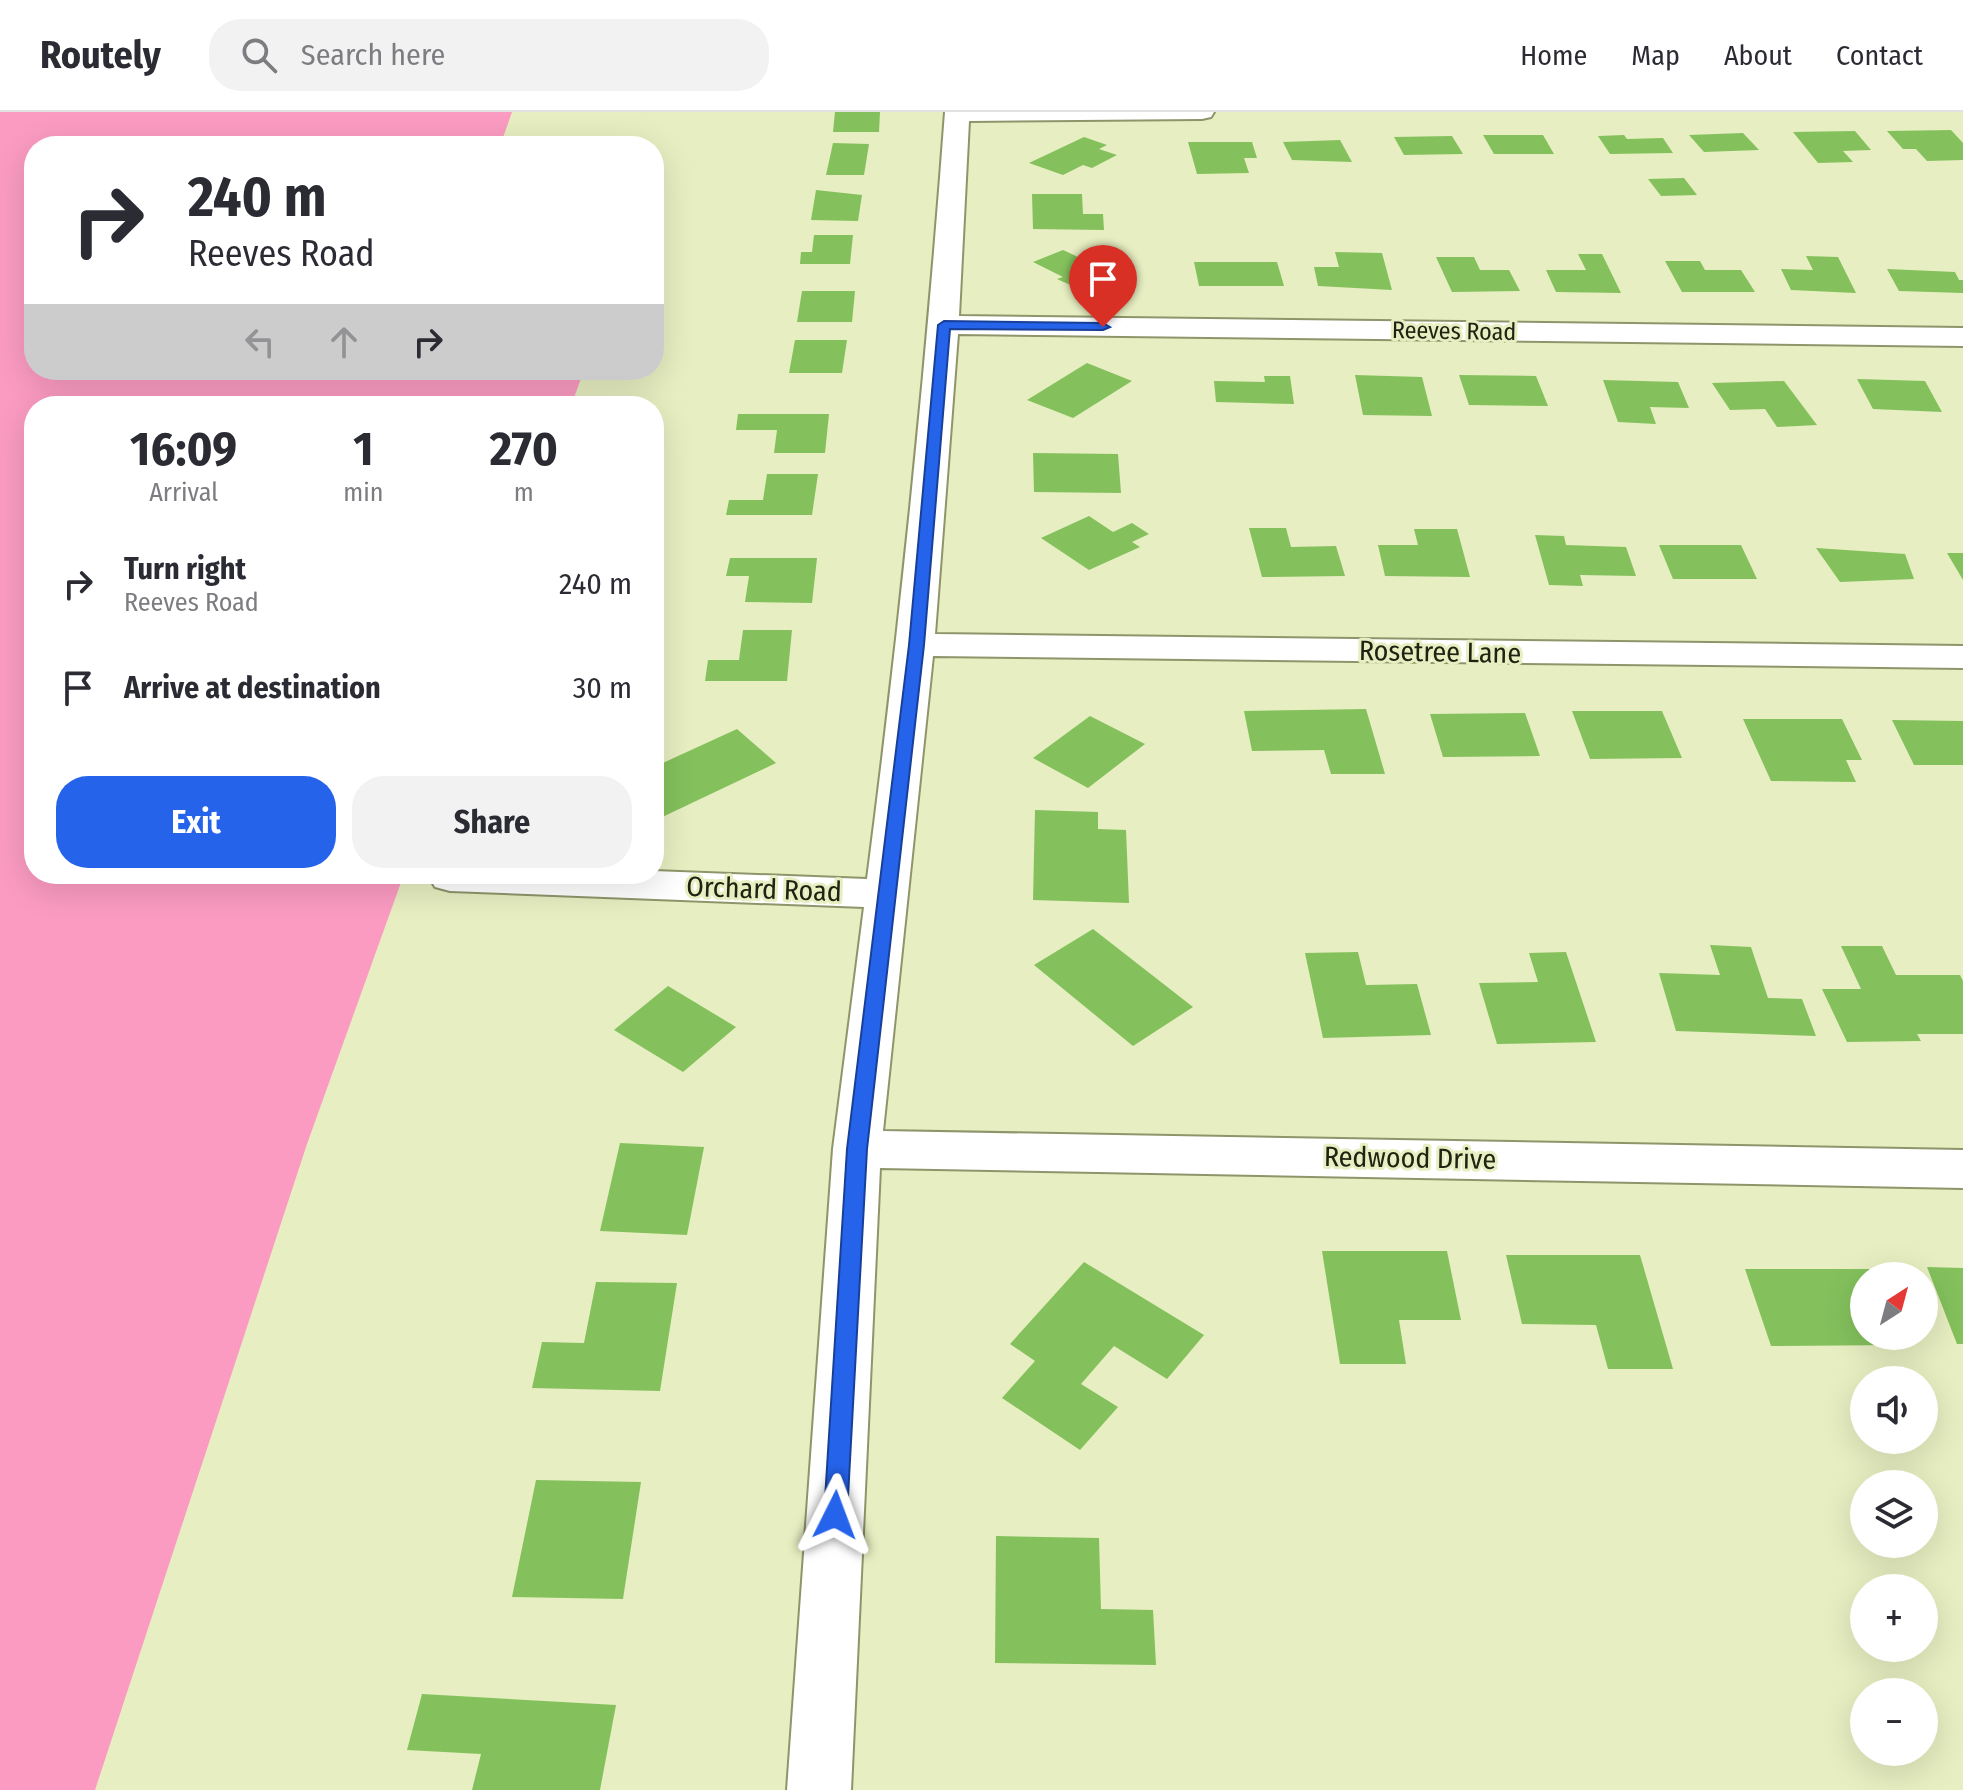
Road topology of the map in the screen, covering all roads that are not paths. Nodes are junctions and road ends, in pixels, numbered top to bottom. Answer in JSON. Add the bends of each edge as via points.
{"nodes":[{"id":1,"x":1202,"y":112,"type":"edge"},
{"id":2,"x":957,"y":113,"type":"edge"},
{"id":3,"x":944,"y":325,"type":"junction"},
{"id":4,"x":1963,"y":337,"type":"edge"},
{"id":5,"x":916,"y":645,"type":"junction"},
{"id":6,"x":1963,"y":657,"type":"edge"},
{"id":7,"x":630,"y":884,"type":"edge"},
{"id":8,"x":887,"y":894,"type":"junction"},
{"id":9,"x":857,"y":1149,"type":"junction"},
{"id":10,"x":1963,"y":1169,"type":"edge"},
{"id":11,"x":819,"y":1790,"type":"edge"}],
"edges":[{"from":1,"to":2,"type":"street"},
{"from":2,"to":3,"type":"street"},
{"from":3,"to":4,"type":"street","name":"Reeves Road"},
{"from":3,"to":5,"type":"street"},
{"from":5,"to":6,"type":"street","name":"Rosetree Lane"},
{"from":5,"to":8,"type":"street"},
{"from":7,"to":8,"type":"street","name":"Orchard Road"},
{"from":8,"to":9,"type":"street"},
{"from":9,"to":10,"type":"street","name":"Redwood Drive"},
{"from":9,"to":11,"type":"street"}]}
